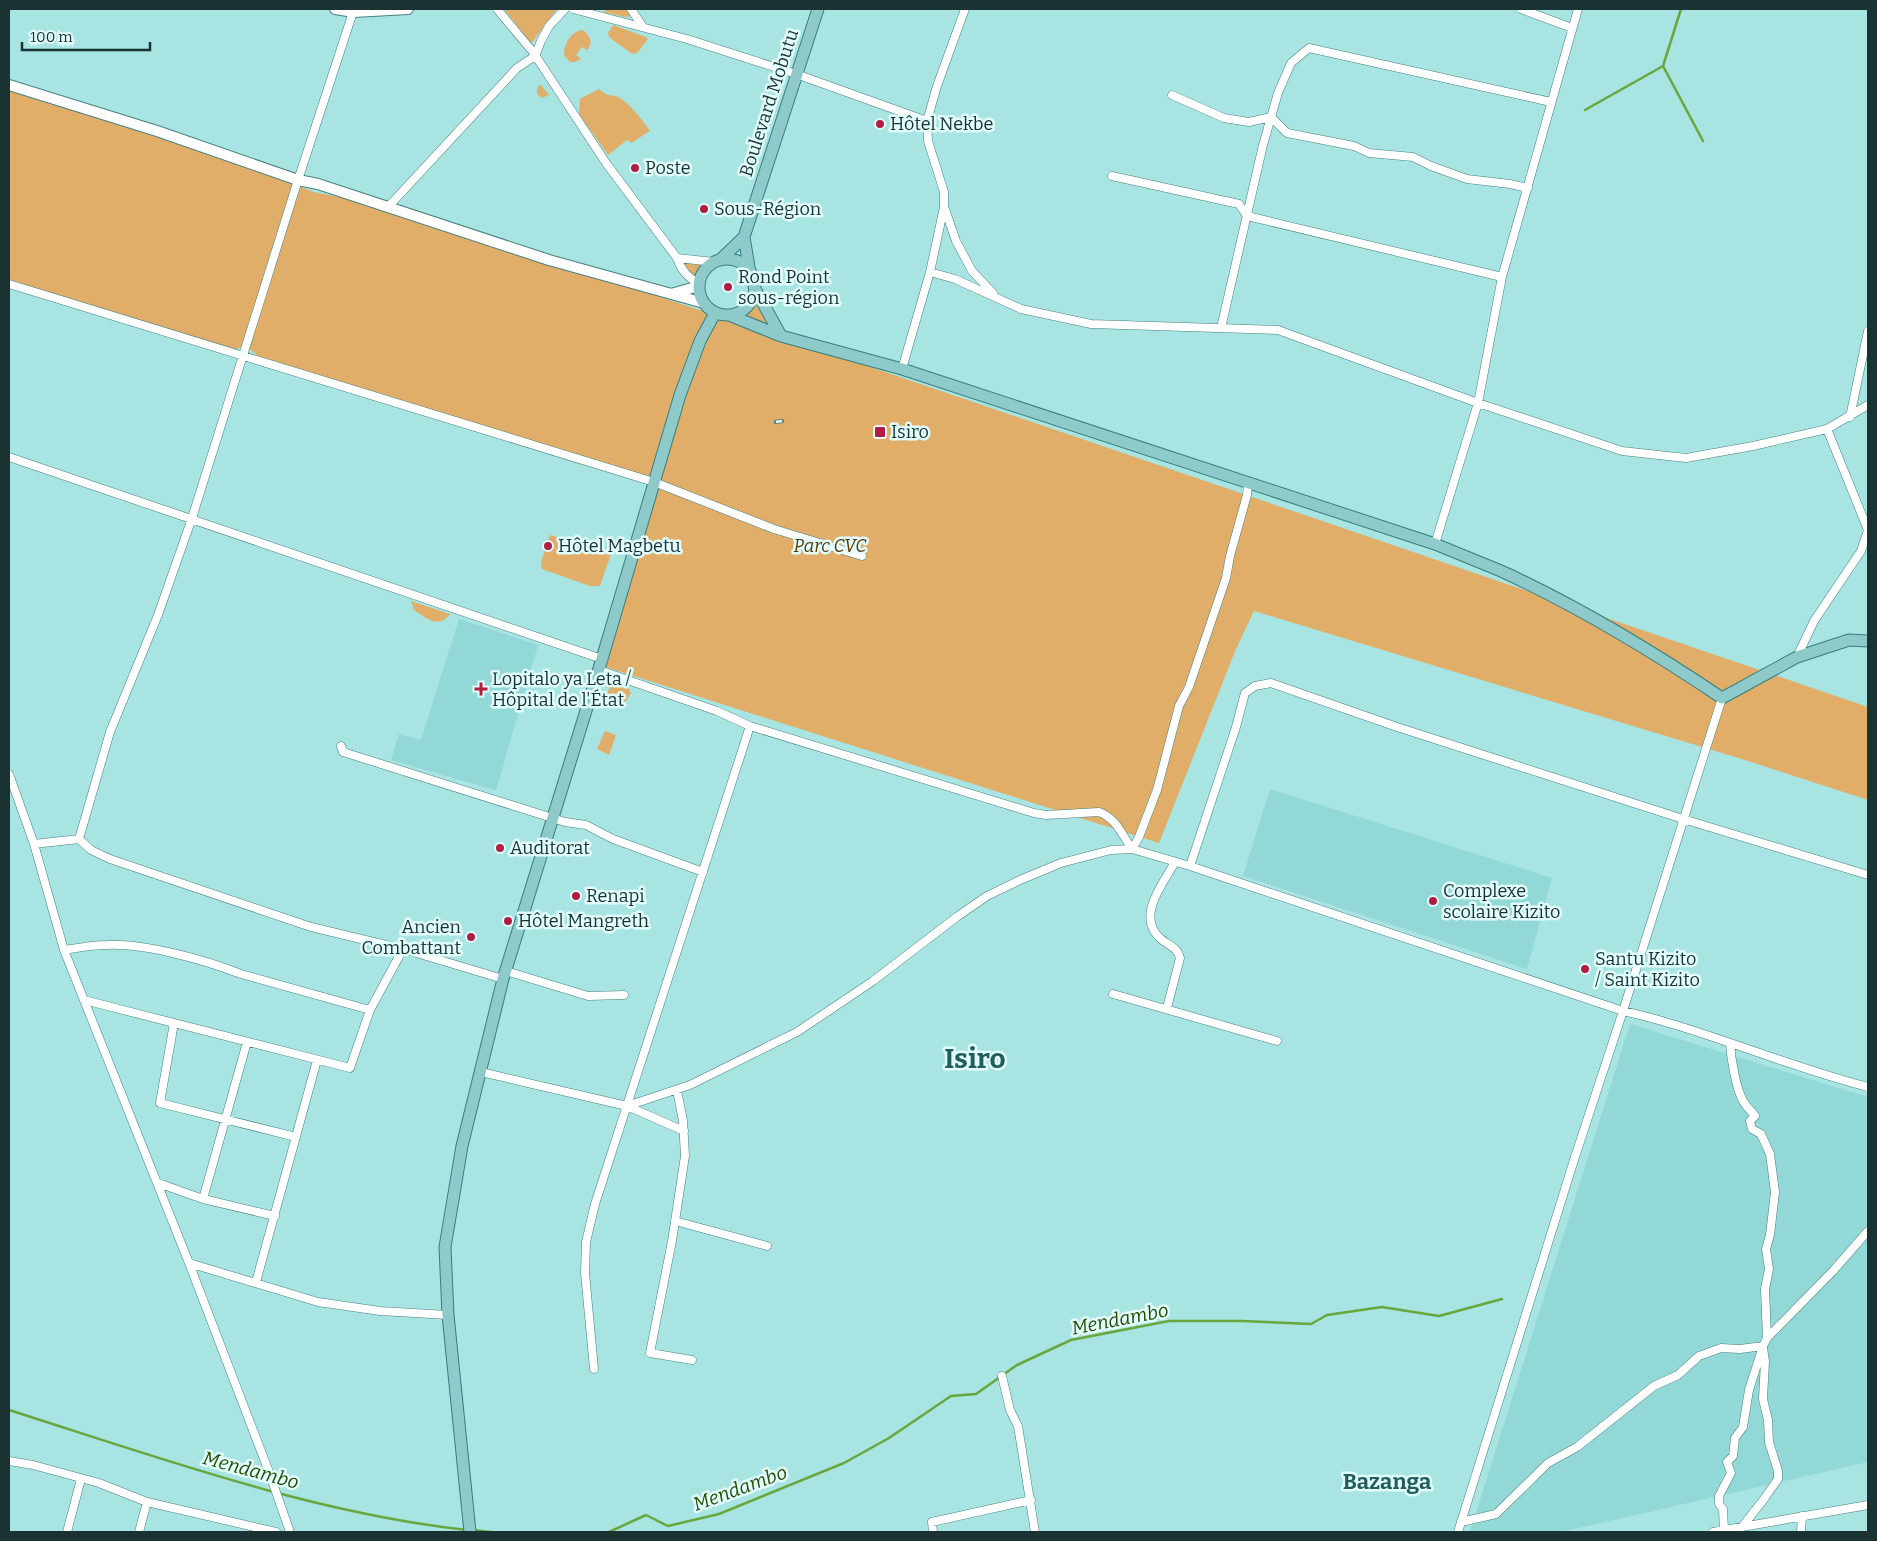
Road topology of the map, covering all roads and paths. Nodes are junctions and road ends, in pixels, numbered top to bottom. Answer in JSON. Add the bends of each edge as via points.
{"nodes":[{"id":1,"x":335,"y":9,"type":"edge"},
{"id":2,"x":408,"y":9,"type":"edge"},
{"id":3,"x":497,"y":9,"type":"edge"},
{"id":4,"x":565,"y":9,"type":"edge"},
{"id":5,"x":573,"y":9,"type":"edge"},
{"id":6,"x":631,"y":9,"type":"edge"},
{"id":7,"x":818,"y":9,"type":"edge"},
{"id":8,"x":965,"y":9,"type":"edge"},
{"id":9,"x":1521,"y":9,"type":"edge"},
{"id":10,"x":1578,"y":9,"type":"edge"},
{"id":11,"x":354,"y":10,"type":"edge"},
{"id":12,"x":643,"y":27,"type":"junction"},
{"id":13,"x":1572,"y":28,"type":"junction"},
{"id":14,"x":535,"y":56,"type":"junction"},
{"id":15,"x":796,"y":74,"type":"junction"},
{"id":16,"x":9,"y":85,"type":"edge"},
{"id":17,"x":1172,"y":95,"type":"dead end"},
{"id":18,"x":1551,"y":102,"type":"junction"},
{"id":19,"x":1271,"y":117,"type":"junction"},
{"id":20,"x":927,"y":121,"type":"junction"},
{"id":21,"x":1112,"y":176,"type":"dead end"},
{"id":22,"x":298,"y":180,"type":"junction"},
{"id":23,"x":1528,"y":188,"type":"junction"},
{"id":24,"x":388,"y":207,"type":"junction"},
{"id":25,"x":944,"y":207,"type":"junction"},
{"id":26,"x":1247,"y":216,"type":"junction"},
{"id":27,"x":744,"y":237,"type":"junction"},
{"id":28,"x":678,"y":258,"type":"junction"},
{"id":29,"x":717,"y":261,"type":"junction"},
{"id":30,"x":930,"y":272,"type":"junction"},
{"id":31,"x":750,"y":273,"type":"junction"},
{"id":32,"x":1502,"y":278,"type":"junction"},
{"id":33,"x":9,"y":284,"type":"edge"},
{"id":34,"x":699,"y":285,"type":"junction"},
{"id":35,"x":754,"y":287,"type":"junction"},
{"id":36,"x":671,"y":294,"type":"junction"},
{"id":37,"x":996,"y":296,"type":"junction"},
{"id":38,"x":704,"y":303,"type":"junction"},
{"id":39,"x":715,"y":312,"type":"junction"},
{"id":40,"x":729,"y":315,"type":"junction"},
{"id":41,"x":1221,"y":328,"type":"junction"},
{"id":42,"x":1868,"y":331,"type":"edge"},
{"id":43,"x":781,"y":336,"type":"junction"},
{"id":44,"x":243,"y":355,"type":"junction"},
{"id":45,"x":902,"y":369,"type":"junction"},
{"id":46,"x":1478,"y":403,"type":"junction"},
{"id":47,"x":1868,"y":405,"type":"edge"},
{"id":48,"x":1850,"y":416,"type":"junction"},
{"id":49,"x":1827,"y":429,"type":"junction"},
{"id":50,"x":9,"y":457,"type":"edge"},
{"id":51,"x":654,"y":482,"type":"junction"},
{"id":52,"x":1248,"y":483,"type":"junction"},
{"id":53,"x":192,"y":518,"type":"junction"},
{"id":54,"x":1868,"y":530,"type":"edge"},
{"id":55,"x":1435,"y":544,"type":"junction"},
{"id":56,"x":862,"y":556,"type":"dead end"},
{"id":57,"x":1868,"y":641,"type":"edge"},
{"id":58,"x":1796,"y":657,"type":"junction"},
{"id":59,"x":600,"y":665,"type":"junction"},
{"id":60,"x":1722,"y":698,"type":"junction"},
{"id":61,"x":750,"y":726,"type":"junction"},
{"id":62,"x":340,"y":746,"type":"dead end"},
{"id":63,"x":9,"y":774,"type":"edge"},
{"id":64,"x":553,"y":818,"type":"junction"},
{"id":65,"x":1683,"y":819,"type":"junction"},
{"id":66,"x":79,"y":838,"type":"junction"},
{"id":67,"x":34,"y":844,"type":"junction"},
{"id":68,"x":1132,"y":849,"type":"junction"},
{"id":69,"x":1175,"y":862,"type":"junction"},
{"id":70,"x":1190,"y":866,"type":"junction"},
{"id":71,"x":703,"y":872,"type":"junction"},
{"id":72,"x":1868,"y":875,"type":"edge"},
{"id":73,"x":403,"y":949,"type":"junction"},
{"id":74,"x":64,"y":950,"type":"junction"},
{"id":75,"x":504,"y":975,"type":"junction"},
{"id":76,"x":1113,"y":994,"type":"dead end"},
{"id":77,"x":624,"y":995,"type":"dead end"},
{"id":78,"x":84,"y":1000,"type":"junction"},
{"id":79,"x":1167,"y":1008,"type":"junction"},
{"id":80,"x":370,"y":1010,"type":"junction"},
{"id":81,"x":1624,"y":1011,"type":"junction"},
{"id":82,"x":174,"y":1023,"type":"junction"},
{"id":83,"x":1277,"y":1041,"type":"dead end"},
{"id":84,"x":247,"y":1042,"type":"junction"},
{"id":85,"x":1730,"y":1043,"type":"junction"},
{"id":86,"x":317,"y":1060,"type":"junction"},
{"id":87,"x":481,"y":1072,"type":"junction"},
{"id":88,"x":1868,"y":1087,"type":"edge"},
{"id":89,"x":677,"y":1090,"type":"junction"},
{"id":90,"x":627,"y":1106,"type":"junction"},
{"id":91,"x":225,"y":1120,"type":"junction"},
{"id":92,"x":684,"y":1131,"type":"junction"},
{"id":93,"x":296,"y":1137,"type":"junction"},
{"id":94,"x":158,"y":1183,"type":"junction"},
{"id":95,"x":203,"y":1199,"type":"junction"},
{"id":96,"x":275,"y":1216,"type":"junction"},
{"id":97,"x":675,"y":1221,"type":"junction"},
{"id":98,"x":1868,"y":1231,"type":"edge"},
{"id":99,"x":767,"y":1246,"type":"dead end"},
{"id":100,"x":189,"y":1263,"type":"junction"},
{"id":101,"x":256,"y":1282,"type":"junction"},
{"id":102,"x":448,"y":1315,"type":"junction"},
{"id":103,"x":1767,"y":1338,"type":"junction"},
{"id":104,"x":1763,"y":1346,"type":"junction"},
{"id":105,"x":692,"y":1360,"type":"dead end"},
{"id":106,"x":594,"y":1369,"type":"dead end"},
{"id":107,"x":1002,"y":1376,"type":"dead end"},
{"id":108,"x":10,"y":1461,"type":"edge"},
{"id":109,"x":9,"y":1470,"type":"edge"},
{"id":110,"x":81,"y":1479,"type":"junction"},
{"id":111,"x":1031,"y":1500,"type":"junction"},
{"id":112,"x":148,"y":1502,"type":"junction"},
{"id":113,"x":1868,"y":1505,"type":"edge"},
{"id":114,"x":1802,"y":1516,"type":"junction"},
{"id":115,"x":1461,"y":1522,"type":"junction"},
{"id":116,"x":1737,"y":1529,"type":"edge"},
{"id":117,"x":1724,"y":1530,"type":"junction"},
{"id":118,"x":67,"y":1532,"type":"edge"},
{"id":119,"x":138,"y":1532,"type":"edge"},
{"id":120,"x":276,"y":1532,"type":"edge"},
{"id":121,"x":290,"y":1532,"type":"edge"},
{"id":122,"x":470,"y":1532,"type":"edge"},
{"id":123,"x":933,"y":1532,"type":"edge"},
{"id":124,"x":1035,"y":1532,"type":"edge"},
{"id":125,"x":1458,"y":1532,"type":"edge"},
{"id":126,"x":1713,"y":1532,"type":"edge"},
{"id":127,"x":1801,"y":1532,"type":"edge"}],
"edges":[{"from":1,"to":11,"type":"main road"},
{"from":2,"to":11,"type":"main road"},
{"from":3,"to":14,"type":"street"},
{"from":4,"to":14,"type":"street","via":[[540,41]]},
{"from":5,"to":12,"type":"street"},
{"from":6,"to":12,"type":"street"},
{"from":7,"to":15,"type":"main road","name":"Boulevard Mobutu"},
{"from":8,"to":20,"type":"street"},
{"from":9,"to":13,"type":"street"},
{"from":10,"to":13,"type":"street"},
{"from":11,"to":22,"type":"street"},
{"from":12,"to":15,"type":"street"},
{"from":13,"to":18,"type":"street"},
{"from":14,"to":24,"type":"street","via":[[517,68]]},
{"from":14,"to":28,"type":"street","via":[[606,163]]},
{"from":15,"to":20,"type":"street"},
{"from":15,"to":27,"type":"main road","name":"Boulevard Mobutu"},
{"from":16,"to":22,"type":"main road","via":[[157,131]]},
{"from":17,"to":19,"type":"street","via":[[1224,118],[1249,122]]},
{"from":18,"to":19,"type":"street","via":[[1309,48],[1291,63]]},
{"from":18,"to":23,"type":"street"},
{"from":19,"to":23,"type":"street","via":[[1287,133],[1354,146],[1369,153],[1413,157],[1468,178]]},
{"from":19,"to":26,"type":"street"},
{"from":20,"to":25,"type":"street","via":[[928,141],[944,192]]},
{"from":21,"to":26,"type":"street","via":[[1239,204]]},
{"from":22,"to":24,"type":"main road"},
{"from":22,"to":44,"type":"street"},
{"from":23,"to":32,"type":"street"},
{"from":24,"to":36,"type":"main road","via":[[548,260]]},
{"from":25,"to":30,"type":"street"},
{"from":25,"to":37,"type":"street","via":[[956,241],[972,271]]},
{"from":26,"to":32,"type":"street"},
{"from":26,"to":41,"type":"street"},
{"from":27,"to":29,"type":"main road"},
{"from":27,"to":31,"type":"main road"},
{"from":28,"to":29,"type":"street"},
{"from":28,"to":34,"type":"street","via":[[685,273]]},
{"from":29,"to":31,"type":"main road","via":[[734,260]]},
{"from":29,"to":34,"type":"main road","via":[[703,272]]},
{"from":30,"to":37,"type":"street"},
{"from":30,"to":45,"type":"street"},
{"from":31,"to":35,"type":"main road"},
{"from":32,"to":46,"type":"street"},
{"from":33,"to":44,"type":"street"},
{"from":34,"to":36,"type":"main road"},
{"from":34,"to":38,"type":"main road"},
{"from":35,"to":40,"type":"main road","via":[[747,306]]},
{"from":35,"to":43,"type":"main road"},
{"from":36,"to":38,"type":"main road"},
{"from":37,"to":41,"type":"street","via":[[1022,309],[1091,324]]},
{"from":38,"to":39,"type":"main road"},
{"from":39,"to":40,"type":"main road"},
{"from":39,"to":51,"type":"main road","via":[[700,341],[680,395]]},
{"from":40,"to":43,"type":"main road"},
{"from":41,"to":46,"type":"street","via":[[1278,330]]},
{"from":42,"to":48,"type":"street"},
{"from":43,"to":45,"type":"main road"},
{"from":44,"to":51,"type":"street"},
{"from":44,"to":53,"type":"street"},
{"from":45,"to":52,"type":"main road"},
{"from":46,"to":49,"type":"street","via":[[1622,451],[1686,458]]},
{"from":46,"to":55,"type":"street"},
{"from":47,"to":48,"type":"street"},
{"from":48,"to":49,"type":"street"},
{"from":49,"to":54,"type":"street"},
{"from":50,"to":53,"type":"street"},
{"from":51,"to":56,"type":"street","via":[[774,529]]},
{"from":51,"to":59,"type":"main road"},
{"from":52,"to":55,"type":"main road"},
{"from":52,"to":68,"type":"street","via":[[1226,578],[1189,687],[1179,706],[1157,790]]},
{"from":53,"to":59,"type":"street"},
{"from":53,"to":66,"type":"street","via":[[158,615],[110,732]]},
{"from":54,"to":58,"type":"street","via":[[1861,551],[1814,621]]},
{"from":55,"to":60,"type":"main road","via":[[1502,572],[1571,608],[1644,648]]},
{"from":57,"to":58,"type":"main road","via":[[1849,640]]},
{"from":58,"to":60,"type":"main road"},
{"from":59,"to":61,"type":"street"},
{"from":59,"to":64,"type":"main road"},
{"from":60,"to":65,"type":"street"},
{"from":61,"to":68,"type":"street","via":[[1046,815],[1099,812],[1115,823]]},
{"from":61,"to":71,"type":"street"},
{"from":62,"to":64,"type":"street","via":[[343,752]]},
{"from":63,"to":67,"type":"street"},
{"from":64,"to":71,"type":"street","via":[[586,824],[613,839]]},
{"from":64,"to":75,"type":"main road"},
{"from":65,"to":70,"type":"street","via":[[1271,683],[1256,686],[1245,693]]},
{"from":65,"to":72,"type":"street"},
{"from":65,"to":81,"type":"street"},
{"from":66,"to":67,"type":"street"},
{"from":66,"to":73,"type":"street","via":[[91,850],[128,865],[311,927]]},
{"from":67,"to":74,"type":"street"},
{"from":68,"to":69,"type":"street"},
{"from":68,"to":89,"type":"street","via":[[1082,857],[997,891],[958,916],[873,982],[797,1032]]},
{"from":69,"to":70,"type":"street"},
{"from":69,"to":79,"type":"street","via":[[1150,914],[1154,932],[1176,950],[1180,958]]},
{"from":70,"to":81,"type":"street"},
{"from":71,"to":90,"type":"street"},
{"from":73,"to":75,"type":"street"},
{"from":73,"to":80,"type":"street"},
{"from":74,"to":78,"type":"street"},
{"from":74,"to":80,"type":"street","via":[[106,945],[151,949]]},
{"from":75,"to":77,"type":"street","via":[[588,996]]},
{"from":75,"to":87,"type":"main road"},
{"from":76,"to":79,"type":"street"},
{"from":78,"to":82,"type":"street"},
{"from":78,"to":94,"type":"street"},
{"from":79,"to":83,"type":"street"},
{"from":80,"to":86,"type":"street","via":[[350,1068]]},
{"from":81,"to":85,"type":"street"},
{"from":81,"to":115,"type":"street"},
{"from":82,"to":84,"type":"street"},
{"from":82,"to":91,"type":"street","via":[[160,1103]]},
{"from":84,"to":86,"type":"street"},
{"from":84,"to":91,"type":"street"},
{"from":85,"to":88,"type":"street"},
{"from":85,"to":103,"type":"street","via":[[1739,1092],[1755,1116],[1750,1121],[1752,1129],[1761,1134],[1774,1174],[1775,1192],[1766,1249],[1769,1269],[1765,1289]]},
{"from":86,"to":93,"type":"street"},
{"from":87,"to":90,"type":"street"},
{"from":87,"to":102,"type":"main road","via":[[462,1146],[445,1247]]},
{"from":89,"to":90,"type":"street"},
{"from":89,"to":92,"type":"street"},
{"from":90,"to":92,"type":"street"},
{"from":90,"to":106,"type":"street","via":[[586,1242],[585,1273]]},
{"from":91,"to":93,"type":"street"},
{"from":91,"to":95,"type":"street"},
{"from":92,"to":97,"type":"street","via":[[685,1156]]},
{"from":93,"to":96,"type":"street"},
{"from":94,"to":95,"type":"street"},
{"from":94,"to":100,"type":"street"},
{"from":95,"to":96,"type":"street"},
{"from":96,"to":101,"type":"street"},
{"from":97,"to":99,"type":"street"},
{"from":97,"to":105,"type":"street","via":[[650,1353]]},
{"from":98,"to":103,"type":"street"},
{"from":100,"to":101,"type":"street"},
{"from":100,"to":121,"type":"street"},
{"from":101,"to":102,"type":"street","via":[[318,1302],[380,1311]]},
{"from":102,"to":122,"type":"main road"},
{"from":103,"to":104,"type":"street"},
{"from":104,"to":115,"type":"street","via":[[1740,1350],[1721,1348],[1699,1356],[1678,1375],[1654,1386],[1577,1447],[1548,1464],[1496,1514]]},
{"from":104,"to":116,"type":"street","via":[[1763,1399],[1778,1479]]},
{"from":104,"to":117,"type":"street","via":[[1749,1390],[1743,1427],[1735,1438],[1733,1456],[1727,1462],[1731,1473],[1719,1496]]},
{"from":107,"to":111,"type":"street","via":[[1010,1410],[1018,1426]]},
{"from":108,"to":109,"type":"street"},
{"from":108,"to":110,"type":"street"},
{"from":110,"to":112,"type":"street"},
{"from":110,"to":118,"type":"street"},
{"from":111,"to":123,"type":"street","via":[[932,1522]]},
{"from":111,"to":124,"type":"street"},
{"from":112,"to":119,"type":"street"},
{"from":112,"to":120,"type":"street"},
{"from":113,"to":114,"type":"street"},
{"from":114,"to":116,"type":"street"},
{"from":114,"to":127,"type":"street"},
{"from":115,"to":125,"type":"street"},
{"from":116,"to":117,"type":"street"},
{"from":117,"to":126,"type":"street"}]}
